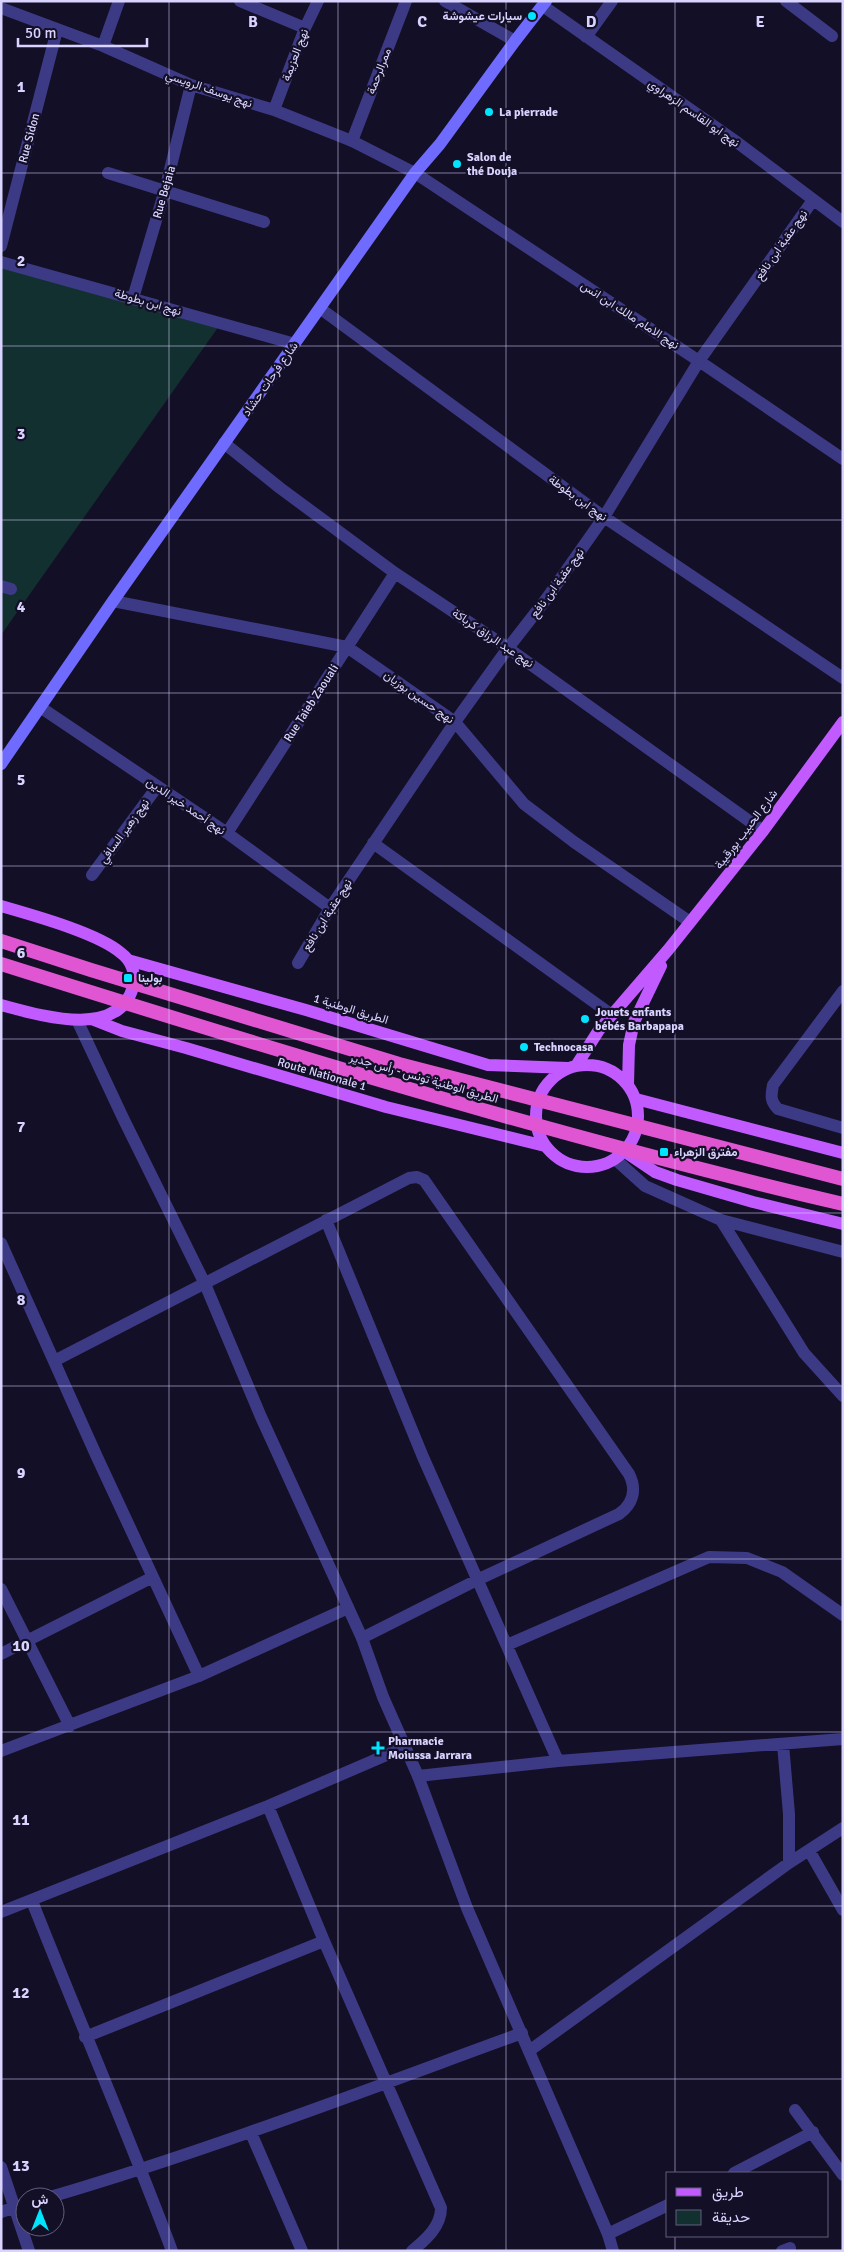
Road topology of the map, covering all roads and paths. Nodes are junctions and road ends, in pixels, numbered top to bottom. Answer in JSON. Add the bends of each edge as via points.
{"nodes":[{"id":1,"x":119,"y":1,"type":"edge"},
{"id":2,"x":240,"y":1,"type":"edge"},
{"id":3,"x":318,"y":1,"type":"edge"},
{"id":4,"x":406,"y":1,"type":"edge"},
{"id":5,"x":445,"y":1,"type":"edge"},
{"id":6,"x":612,"y":1,"type":"edge"},
{"id":7,"x":786,"y":1,"type":"edge"},
{"id":8,"x":545,"y":4,"type":"edge"},
{"id":9,"x":1,"y":8,"type":"edge"},
{"id":10,"x":305,"y":28,"type":"junction"},
{"id":11,"x":57,"y":30,"type":"junction"},
{"id":12,"x":832,"y":36,"type":"dead end"},
{"id":13,"x":586,"y":38,"type":"junction"},
{"id":14,"x":515,"y":41,"type":"junction"},
{"id":15,"x":103,"y":46,"type":"junction"},
{"id":16,"x":191,"y":85,"type":"junction"},
{"id":17,"x":274,"y":110,"type":"junction"},
{"id":18,"x":352,"y":141,"type":"junction"},
{"id":19,"x":108,"y":173,"type":"dead end"},
{"id":20,"x":415,"y":173,"type":"junction"},
{"id":21,"x":165,"y":190,"type":"junction"},
{"id":22,"x":813,"y":200,"type":"junction"},
{"id":23,"x":264,"y":222,"type":"dead end"},
{"id":24,"x":843,"y":222,"type":"edge"},
{"id":25,"x":1,"y":246,"type":"edge"},
{"id":26,"x":1,"y":262,"type":"edge"},
{"id":27,"x":133,"y":298,"type":"junction"},
{"id":28,"x":321,"y":309,"type":"junction"},
{"id":29,"x":295,"y":344,"type":"junction"},
{"id":30,"x":699,"y":361,"type":"junction"},
{"id":31,"x":224,"y":443,"type":"junction"},
{"id":32,"x":843,"y":459,"type":"edge"},
{"id":33,"x":604,"y":517,"type":"junction"},
{"id":34,"x":395,"y":573,"type":"junction"},
{"id":35,"x":113,"y":601,"type":"junction"},
{"id":36,"x":347,"y":647,"type":"junction"},
{"id":37,"x":508,"y":648,"type":"junction"},
{"id":38,"x":843,"y":678,"type":"edge"},
{"id":39,"x":40,"y":706,"type":"junction"},
{"id":40,"x":455,"y":722,"type":"junction"},
{"id":41,"x":843,"y":722,"type":"edge"},
{"id":42,"x":1,"y":764,"type":"edge"},
{"id":43,"x":157,"y":788,"type":"junction"},
{"id":44,"x":763,"y":831,"type":"junction"},
{"id":45,"x":227,"y":834,"type":"junction"},
{"id":46,"x":373,"y":843,"type":"junction"},
{"id":47,"x":92,"y":875,"type":"dead end"},
{"id":48,"x":1,"y":906,"type":"edge"},
{"id":49,"x":330,"y":908,"type":"junction"},
{"id":50,"x":690,"y":922,"type":"junction"},
{"id":51,"x":1,"y":941,"type":"edge"},
{"id":52,"x":668,"y":950,"type":"junction"},
{"id":53,"x":128,"y":960,"type":"junction"},
{"id":54,"x":298,"y":963,"type":"dead end"},
{"id":55,"x":1,"y":964,"type":"edge"},
{"id":56,"x":843,"y":991,"type":"edge"},
{"id":57,"x":1,"y":1005,"type":"edge"},
{"id":58,"x":612,"y":1015,"type":"junction"},
{"id":59,"x":78,"y":1020,"type":"junction"},
{"id":60,"x":94,"y":1020,"type":"junction"},
{"id":61,"x":572,"y":1067,"type":"junction"},
{"id":62,"x":628,"y":1085,"type":"junction"},
{"id":63,"x":636,"y":1099,"type":"junction"},
{"id":64,"x":843,"y":1128,"type":"edge"},
{"id":65,"x":545,"y":1146,"type":"junction"},
{"id":66,"x":843,"y":1153,"type":"edge"},
{"id":67,"x":619,"y":1155,"type":"junction"},
{"id":68,"x":843,"y":1179,"type":"edge"},
{"id":69,"x":843,"y":1204,"type":"edge"},
{"id":70,"x":326,"y":1220,"type":"junction"},
{"id":71,"x":721,"y":1220,"type":"junction"},
{"id":72,"x":843,"y":1224,"type":"edge"},
{"id":73,"x":1,"y":1243,"type":"edge"},
{"id":74,"x":843,"y":1252,"type":"edge"},
{"id":75,"x":205,"y":1284,"type":"junction"},
{"id":76,"x":54,"y":1361,"type":"junction"},
{"id":77,"x":843,"y":1396,"type":"edge"},
{"id":78,"x":153,"y":1577,"type":"junction"},
{"id":79,"x":479,"y":1580,"type":"junction"},
{"id":80,"x":1,"y":1589,"type":"edge"},
{"id":81,"x":348,"y":1608,"type":"junction"},
{"id":82,"x":843,"y":1615,"type":"edge"},
{"id":83,"x":362,"y":1638,"type":"junction"},
{"id":84,"x":28,"y":1641,"type":"junction"},
{"id":85,"x":507,"y":1645,"type":"junction"},
{"id":86,"x":1,"y":1654,"type":"edge"},
{"id":87,"x":199,"y":1676,"type":"junction"},
{"id":88,"x":70,"y":1726,"type":"junction"},
{"id":89,"x":843,"y":1739,"type":"edge"},
{"id":90,"x":783,"y":1744,"type":"junction"},
{"id":91,"x":405,"y":1747,"type":"junction"},
{"id":92,"x":1,"y":1752,"type":"edge"},
{"id":93,"x":558,"y":1761,"type":"junction"},
{"id":94,"x":418,"y":1776,"type":"junction"},
{"id":95,"x":268,"y":1806,"type":"junction"},
{"id":96,"x":843,"y":1828,"type":"edge"},
{"id":97,"x":810,"y":1852,"type":"junction"},
{"id":98,"x":790,"y":1863,"type":"junction"},
{"id":99,"x":32,"y":1901,"type":"junction"},
{"id":100,"x":843,"y":1910,"type":"edge"},
{"id":101,"x":1,"y":1912,"type":"edge"},
{"id":102,"x":324,"y":1941,"type":"junction"},
{"id":103,"x":522,"y":2032,"type":"junction"},
{"id":104,"x":85,"y":2036,"type":"junction"},
{"id":105,"x":529,"y":2051,"type":"junction"},
{"id":106,"x":387,"y":2082,"type":"junction"},
{"id":107,"x":795,"y":2110,"type":"dead end"},
{"id":108,"x":812,"y":2132,"type":"junction"},
{"id":109,"x":251,"y":2133,"type":"junction"},
{"id":110,"x":1,"y":2167,"type":"edge"},
{"id":111,"x":142,"y":2170,"type":"junction"},
{"id":112,"x":736,"y":2172,"type":"edge"},
{"id":113,"x":843,"y":2175,"type":"edge"},
{"id":114,"x":65,"y":2193,"type":"edge"},
{"id":115,"x":15,"y":2196,"type":"edge"},
{"id":116,"x":666,"y":2207,"type":"edge"},
{"id":117,"x":15,"y":2208,"type":"edge"},
{"id":118,"x":1,"y":2212,"type":"edge"},
{"id":119,"x":608,"y":2234,"type":"junction"},
{"id":120,"x":26,"y":2237,"type":"edge"},
{"id":121,"x":29,"y":2251,"type":"edge"},
{"id":122,"x":172,"y":2251,"type":"edge"},
{"id":123,"x":302,"y":2251,"type":"edge"},
{"id":124,"x":412,"y":2251,"type":"edge"},
{"id":125,"x":613,"y":2251,"type":"edge"}],
"edges":[{"from":1,"to":15,"type":"street"},
{"from":2,"to":10,"type":"street"},
{"from":3,"to":10,"type":"street","name":"نهج العزيمة"},
{"from":4,"to":18,"type":"street","name":"ممرالرحمة"},
{"from":5,"to":14,"type":"street"},
{"from":6,"to":13,"type":"street"},
{"from":7,"to":12,"type":"street"},
{"from":8,"to":13,"type":"street","name":"نهج ابو القاسم الزهراوي"},
{"from":8,"to":14,"type":"main road","name":"شارع فرحات حشاد"},
{"from":9,"to":11,"type":"street","name":"نهج يوسف الرويسي"},
{"from":10,"to":17,"type":"street","name":"نهج العزيمة"},
{"from":11,"to":15,"type":"street","name":"نهج يوسف الرويسي"},
{"from":11,"to":25,"type":"street","name":"Rue Sidon"},
{"from":13,"to":22,"type":"street","name":"نهج ابو القاسم الزهراوي"},
{"from":14,"to":20,"type":"main road","name":"شارع فرحات حشاد"},
{"from":15,"to":16,"type":"street","name":"نهج يوسف الرويسي"},
{"from":16,"to":17,"type":"street","name":"نهج يوسف الرويسي"},
{"from":16,"to":21,"type":"street","name":"Rue Bejaia"},
{"from":17,"to":18,"type":"street","name":"نهج يوسف الرويسي"},
{"from":18,"to":20,"type":"street","name":"نهج يوسف الرويسي"},
{"from":19,"to":21,"type":"street"},
{"from":20,"to":28,"type":"main road","name":"شارع فرحات حشاد"},
{"from":20,"to":30,"type":"street","name":"نهج الامام مالك ابن انس"},
{"from":21,"to":23,"type":"street"},
{"from":21,"to":27,"type":"street","name":"Rue Bejaia"},
{"from":22,"to":24,"type":"street","name":"نهج ابو القاسم الزهراوي"},
{"from":22,"to":30,"type":"street","name":"نهج عقبة ابن نافع"},
{"from":26,"to":27,"type":"street","name":"نهج ابن بطوطة"},
{"from":27,"to":29,"type":"street","name":"نهج ابن بطوطة"},
{"from":28,"to":29,"type":"main road","name":"شارع فرحات حشاد"},
{"from":28,"to":33,"type":"street","name":"نهج ابن بطوطة"},
{"from":29,"to":31,"type":"main road","name":"شارع فرحات حشاد"},
{"from":30,"to":32,"type":"street","name":"نهج الامام مالك ابن انس"},
{"from":30,"to":33,"type":"street","name":"نهج عقبة ابن نافع"},
{"from":31,"to":34,"type":"street","name":"نهج عبد الرزاق كرباكة"},
{"from":31,"to":35,"type":"main road","name":"شارع فرحات حشاد"},
{"from":33,"to":37,"type":"street","name":"نهج عقبة ابن نافع","via":[[548,598]]},
{"from":33,"to":38,"type":"street","name":"نهج ابن بطوطة"},
{"from":34,"to":36,"type":"street","name":"Rue Taieb Zaouali"},
{"from":34,"to":37,"type":"street","name":"نهج عبد الرزاق كرباكة"},
{"from":35,"to":36,"type":"street","name":"نهج حسين بوزيان"},
{"from":35,"to":39,"type":"main road","name":"شارع فرحات حشاد"},
{"from":36,"to":40,"type":"street","name":"نهج حسين بوزيان"},
{"from":36,"to":45,"type":"street","name":"Rue Taieb Zaouali"},
{"from":37,"to":40,"type":"street","name":"نهج عقبة ابن نافع"},
{"from":37,"to":44,"type":"street","name":"نهج عبد الرزاق كرباكة"},
{"from":39,"to":42,"type":"main road","name":"شارع فرحات حشاد"},
{"from":39,"to":43,"type":"street","name":"نهج أحمد خير الدين"},
{"from":40,"to":46,"type":"street","name":"نهج عقبة ابن نافع"},
{"from":40,"to":50,"type":"street","name":"نهج حسين بوزيان","via":[[524,804]]},
{"from":41,"to":44,"type":"main road","name":"شارع الحبيب بورقيبة"},
{"from":43,"to":45,"type":"street","name":"نهج أحمد خير الدين"},
{"from":43,"to":47,"type":"street","name":"نهج زهير السافي"},
{"from":44,"to":50,"type":"main road","name":"شارع الحبيب بورقيبة"},
{"from":45,"to":49,"type":"street","name":"نهج أحمد خير الدين"},
{"from":46,"to":49,"type":"street","name":"نهج عقبة ابن نافع"},
{"from":46,"to":58,"type":"street"},
{"from":48,"to":53,"type":"main road","via":[[107,944]]},
{"from":49,"to":54,"type":"street","name":"نهج عقبة ابن نافع"},
{"from":50,"to":52,"type":"main road","name":"شارع الحبيب بورقيبة"},
{"from":51,"to":68,"type":"highway","name":"الطريق الوطنية تونس - رأس جدير","bridge":true,"via":[[399,1064]]},
{"from":52,"to":58,"type":"main road"},
{"from":52,"to":62,"type":"main road","via":[[634,1022],[629,1045]]},
{"from":53,"to":60,"type":"main road","via":[[134,977],[128,998],[114,1014]]},
{"from":53,"to":61,"type":"main road","name":"الطريق الوطنية 1","via":[[488,1065]]},
{"from":55,"to":69,"type":"highway","name":"الطريق الوطنية تونس - رأس جدير","bridge":true,"via":[[393,1086]]},
{"from":56,"to":64,"type":"street","via":[[773,1085],[771,1095],[778,1109]]},
{"from":57,"to":59,"type":"main road"},
{"from":58,"to":61,"type":"main road"},
{"from":59,"to":60,"type":"main road"},
{"from":59,"to":75,"type":"street"},
{"from":60,"to":65,"type":"main road","name":"Route Nationale 1","via":[[131,1034],[386,1107]]},
{"from":61,"to":62,"type":"main road","name":"الطريق الوطنية 1","via":[[590,1064],[605,1068]]},
{"from":61,"to":65,"type":"main road","via":[[552,1078],[541,1092],[536,1120]]},
{"from":62,"to":63,"type":"main road","name":"الطريق الوطنية 1"},
{"from":63,"to":66,"type":"main road"},
{"from":63,"to":67,"type":"main road","name":"الطريق الوطنية 1","via":[[637,1127],[632,1140]]},
{"from":65,"to":67,"type":"main road","via":[[577,1166],[590,1167]]},
{"from":67,"to":71,"type":"street","via":[[645,1186]]},
{"from":67,"to":72,"type":"main road","via":[[677,1180]]},
{"from":70,"to":75,"type":"street"},
{"from":70,"to":79,"type":"street","via":[[424,1457]]},
{"from":70,"to":79,"type":"street","via":[[409,1178],[424,1180],[633,1481],[630,1505],[619,1514]]},
{"from":71,"to":74,"type":"street"},
{"from":71,"to":77,"type":"street","via":[[804,1353]]},
{"from":73,"to":76,"type":"street"},
{"from":75,"to":76,"type":"street"},
{"from":75,"to":81,"type":"street"},
{"from":76,"to":78,"type":"street"},
{"from":78,"to":84,"type":"street"},
{"from":78,"to":87,"type":"street"},
{"from":79,"to":83,"type":"street"},
{"from":79,"to":85,"type":"street"},
{"from":80,"to":84,"type":"street"},
{"from":81,"to":83,"type":"street"},
{"from":81,"to":87,"type":"street"},
{"from":82,"to":85,"type":"street","via":[[782,1572],[747,1558],[710,1557]]},
{"from":83,"to":91,"type":"street"},
{"from":84,"to":86,"type":"street"},
{"from":84,"to":88,"type":"street"},
{"from":85,"to":93,"type":"street"},
{"from":87,"to":88,"type":"street"},
{"from":88,"to":92,"type":"street"},
{"from":89,"to":90,"type":"street"},
{"from":90,"to":93,"type":"street"},
{"from":90,"to":98,"type":"street"},
{"from":91,"to":94,"type":"street"},
{"from":91,"to":95,"type":"street"},
{"from":93,"to":94,"type":"street"},
{"from":94,"to":103,"type":"street","via":[[467,1908]]},
{"from":95,"to":99,"type":"street"},
{"from":95,"to":102,"type":"street"},
{"from":96,"to":97,"type":"street"},
{"from":97,"to":98,"type":"street"},
{"from":97,"to":100,"type":"street"},
{"from":98,"to":105,"type":"street"},
{"from":99,"to":101,"type":"street"},
{"from":99,"to":104,"type":"street"},
{"from":102,"to":104,"type":"street"},
{"from":102,"to":106,"type":"street"},
{"from":103,"to":105,"type":"street"},
{"from":103,"to":106,"type":"street"},
{"from":104,"to":111,"type":"street"},
{"from":105,"to":119,"type":"street"},
{"from":106,"to":109,"type":"street"},
{"from":106,"to":124,"type":"street","via":[[441,2208],[438,2225]]},
{"from":107,"to":108,"type":"street"},
{"from":108,"to":112,"type":"street"},
{"from":108,"to":113,"type":"street"},
{"from":109,"to":111,"type":"street"},
{"from":109,"to":123,"type":"street"},
{"from":110,"to":115,"type":"street"},
{"from":111,"to":114,"type":"street"},
{"from":111,"to":122,"type":"street"},
{"from":116,"to":119,"type":"street"},
{"from":117,"to":118,"type":"street"},
{"from":119,"to":125,"type":"street"},
{"from":120,"to":121,"type":"street"}]}
